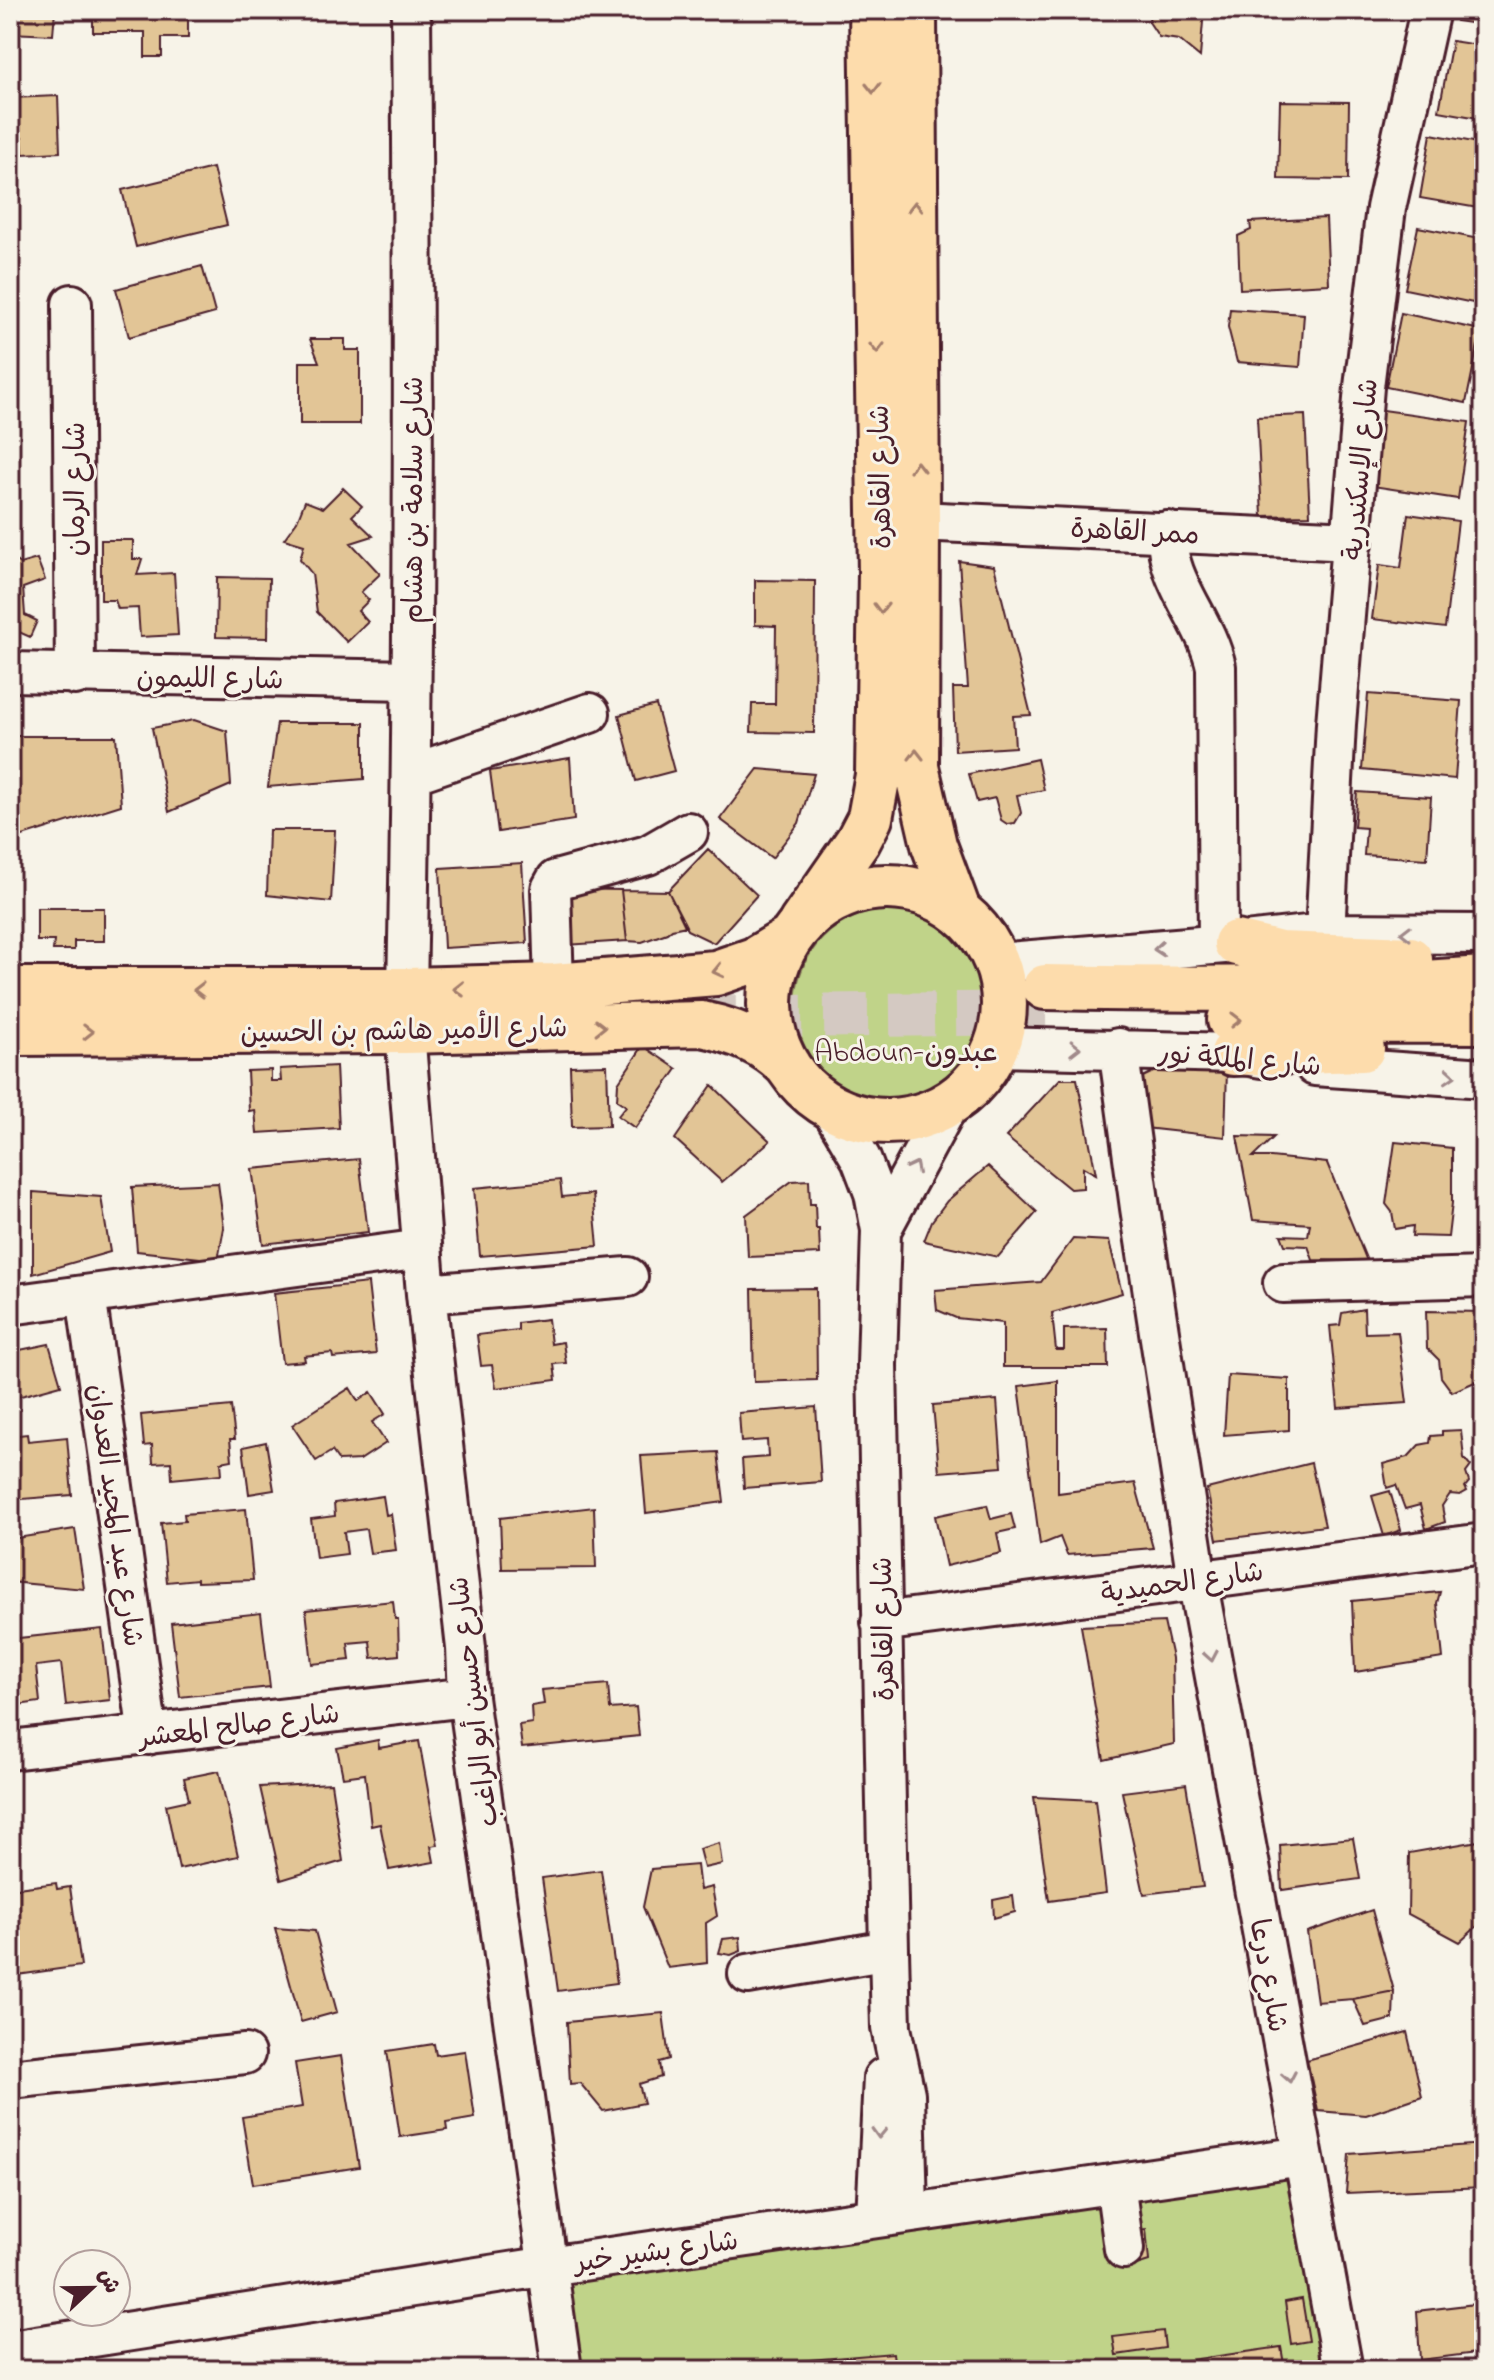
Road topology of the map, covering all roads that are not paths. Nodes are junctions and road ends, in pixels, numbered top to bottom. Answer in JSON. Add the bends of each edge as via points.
{"nodes":[{"id":1,"x":411,"y":10,"type":"edge"},
{"id":2,"x":872,"y":10,"type":"edge"},
{"id":3,"x":914,"y":10,"type":"edge"},
{"id":4,"x":1430,"y":10,"type":"edge"},
{"id":5,"x":72,"y":304,"type":"dead end"},
{"id":6,"x":917,"y":521,"type":"junction"},
{"id":7,"x":1167,"y":531,"type":"junction"},
{"id":8,"x":1353,"y":541,"type":"junction"},
{"id":9,"x":10,"y":672,"type":"edge"},
{"id":10,"x":75,"y":675,"type":"junction"},
{"id":11,"x":411,"y":680,"type":"junction"},
{"id":12,"x":590,"y":713,"type":"dead end"},
{"id":13,"x":412,"y":774,"type":"junction"},
{"id":14,"x":875,"y":796,"type":"junction"},
{"id":15,"x":922,"y":802,"type":"junction"},
{"id":16,"x":688,"y":832,"type":"dead end"},
{"id":17,"x":958,"y":910,"type":"junction"},
{"id":18,"x":795,"y":931,"type":"junction"},
{"id":19,"x":1484,"y":934,"type":"edge"},
{"id":20,"x":1227,"y":944,"type":"junction"},
{"id":21,"x":1310,"y":944,"type":"junction"},
{"id":22,"x":997,"y":963,"type":"junction"},
{"id":23,"x":1484,"y":963,"type":"edge"},
{"id":24,"x":1484,"y":979,"type":"edge"},
{"id":25,"x":554,"y":986,"type":"junction"},
{"id":26,"x":10,"y":990,"type":"edge"},
{"id":27,"x":1046,"y":1000,"type":"tunnel mouth"},
{"id":28,"x":1379,"y":1004,"type":"junction"},
{"id":29,"x":406,"y":1010,"type":"junction"},
{"id":30,"x":1484,"y":1021,"type":"edge"},
{"id":31,"x":10,"y":1033,"type":"edge"},
{"id":32,"x":1484,"y":1046,"type":"edge"},
{"id":33,"x":997,"y":1047,"type":"junction"},
{"id":34,"x":1118,"y":1048,"type":"junction"},
{"id":35,"x":1233,"y":1053,"type":"junction"},
{"id":36,"x":788,"y":1066,"type":"junction"},
{"id":37,"x":1484,"y":1078,"type":"edge"},
{"id":38,"x":949,"y":1104,"type":"junction"},
{"id":39,"x":830,"y":1107,"type":"junction"},
{"id":40,"x":881,"y":1230,"type":"junction"},
{"id":41,"x":422,"y":1249,"type":"junction"},
{"id":42,"x":628,"y":1277,"type":"dead end"},
{"id":43,"x":1484,"y":1277,"type":"edge"},
{"id":44,"x":1283,"y":1283,"type":"dead end"},
{"id":45,"x":426,"y":1294,"type":"junction"},
{"id":46,"x":86,"y":1295,"type":"junction"},
{"id":47,"x":10,"y":1305,"type":"edge"},
{"id":48,"x":1484,"y":1543,"type":"edge"},
{"id":49,"x":1197,"y":1579,"type":"junction"},
{"id":50,"x":881,"y":1622,"type":"junction"},
{"id":51,"x":468,"y":1697,"type":"junction"},
{"id":52,"x":148,"y":1735,"type":"junction"},
{"id":53,"x":10,"y":1750,"type":"edge"},
{"id":54,"x":889,"y":1950,"type":"junction"},
{"id":55,"x":748,"y":1974,"type":"dead end"},
{"id":56,"x":245,"y":2054,"type":"dead end"},
{"id":57,"x":10,"y":2079,"type":"edge"},
{"id":58,"x":1303,"y":2156,"type":"junction"},
{"id":59,"x":1115,"y":2183,"type":"junction"},
{"id":60,"x":892,"y":2215,"type":"junction"},
{"id":61,"x":1124,"y":2249,"type":"dead end"},
{"id":62,"x":548,"y":2266,"type":"junction"},
{"id":63,"x":10,"y":2350,"type":"edge"},
{"id":64,"x":562,"y":2370,"type":"edge"},
{"id":65,"x":1343,"y":2370,"type":"edge"}],
"edges":[{"from":1,"to":11,"type":"street","name":"شارع سلامة بن هشام"},
{"from":2,"to":14,"type":"main road","name":"شارع القاهرة","one_way":true,"via":[[881,573]]},
{"from":6,"to":3,"type":"main road","name":"شارع القاهرة","one_way":true},
{"from":4,"to":8,"type":"street","name":"شارع الإسكندرية","via":[[1386,208],[1364,387]]},
{"from":5,"to":10,"type":"street","name":"شارع الرمان"},
{"from":6,"to":7,"type":"street","name":"ممر القاهرة"},
{"from":15,"to":6,"type":"main road","name":"شارع القاهرة","one_way":true,"via":[[916,767]]},
{"from":7,"to":8,"type":"street","name":"ممر القاهرة"},
{"from":7,"to":20,"type":"street","via":[[1174,575],[1216,667]]},
{"from":8,"to":21,"type":"street","name":"شارع الإسكندرية"},
{"from":9,"to":10,"type":"street","name":"شارع الليمون"},
{"from":10,"to":11,"type":"street","name":"شارع الليمون"},
{"from":11,"to":13,"type":"street","name":"شارع سلامة بن هشام"},
{"from":12,"to":13,"type":"street"},
{"from":13,"to":29,"type":"street","name":"شارع سلامة بن هشام"},
{"from":14,"to":15,"type":"main road","via":[[879,811],[895,823],[909,819]]},
{"from":14,"to":18,"type":"main road","name":"شارع القاهرة","via":[[858,841]]},
{"from":15,"to":17,"type":"main road","name":"شارع القاهرة"},
{"from":16,"to":25,"type":"street","via":[[648,855],[556,880],[551,889]]},
{"from":17,"to":18,"type":"main road","via":[[928,894],[894,886],[860,889],[828,902]]},
{"from":17,"to":22,"type":"main road","via":[[988,943]]},
{"from":18,"to":25,"type":"main road","name":"شارع الأمير هاشم بن الحسين","one_way":true,"via":[[754,960],[716,973]]},
{"from":18,"to":36,"type":"main road","via":[[775,969],[770,1002],[774,1035]]},
{"from":19,"to":21,"type":"street","one_way":true},
{"from":20,"to":21,"type":"main road"},
{"from":20,"to":22,"type":"street","one_way":true},
{"from":21,"to":23,"type":"main road"},
{"from":22,"to":33,"type":"main road","via":[[1004,1020]]},
{"from":24,"to":28,"type":"main road"},
{"from":25,"to":29,"type":"main road","name":"شارع الأمير هاشم بن الحسين","one_way":true},
{"from":29,"to":26,"type":"main road","name":"شارع الأمير هاشم بن الحسين","one_way":true},
{"from":27,"to":28,"type":"main road","via":[[1217,991]]},
{"from":28,"to":30,"type":"main road"},
{"from":31,"to":29,"type":"main road","name":"شارع الأمير هاشم بن الحسين","one_way":true},
{"from":29,"to":36,"type":"main road","name":"شارع الأمير هاشم بن الحسين","one_way":true,"via":[[702,1024],[734,1033]]},
{"from":29,"to":41,"type":"street","name":"شارع حسين أبو الراغب"},
{"from":32,"to":35,"type":"main road"},
{"from":33,"to":34,"type":"street","name":"شارع الملكة نور","one_way":true},
{"from":33,"to":38,"type":"main road","via":[[977,1080]]},
{"from":34,"to":35,"type":"street","name":"شارع الملكة نور"},
{"from":34,"to":49,"type":"street","name":"شارع درعا"},
{"from":35,"to":37,"type":"street","name":"شارع الملكة نور","one_way":true,"via":[[1305,1065]]},
{"from":36,"to":39,"type":"main road"},
{"from":38,"to":39,"type":"main road","via":[[921,1117],[890,1121],[859,1118]]},
{"from":40,"to":38,"type":"street","name":"شارع القاهرة","one_way":true},
{"from":39,"to":40,"type":"street","name":"شارع القاهرة","via":[[861,1159]]},
{"from":40,"to":50,"type":"street","name":"شارع القاهرة"},
{"from":41,"to":45,"type":"street","name":"شارع حسين أبو الراغب"},
{"from":41,"to":46,"type":"street"},
{"from":42,"to":45,"type":"street"},
{"from":43,"to":44,"type":"street"},
{"from":45,"to":51,"type":"street","name":"شارع حسين أبو الراغب"},
{"from":46,"to":47,"type":"street"},
{"from":46,"to":52,"type":"street","name":"شارع عبد المجيد العدوان"},
{"from":48,"to":49,"type":"street","name":"شارع الحميدية"},
{"from":49,"to":50,"type":"street","name":"شارع الحميدية"},
{"from":49,"to":58,"type":"street","name":"شارع درعا","one_way":true},
{"from":50,"to":54,"type":"street","name":"شارع القاهرة"},
{"from":51,"to":52,"type":"street","name":"شارع صالح المعشر"},
{"from":51,"to":62,"type":"street","name":"شارع حسين أبو الراغب"},
{"from":52,"to":53,"type":"street","name":"شارع صالح المعشر"},
{"from":54,"to":55,"type":"street"},
{"from":54,"to":60,"type":"street","name":"شارع القاهرة","via":[[891,2028],[905,2094]]},
{"from":56,"to":57,"type":"street"},
{"from":58,"to":59,"type":"street","name":"شارع بشير خير"},
{"from":58,"to":65,"type":"street","name":"شارع درعا"},
{"from":59,"to":60,"type":"street","name":"شارع بشير خير"},
{"from":59,"to":61,"type":"street"},
{"from":60,"to":62,"type":"street","name":"شارع بشير خير"},
{"from":62,"to":63,"type":"street","name":"شارع بشير خير"},
{"from":62,"to":64,"type":"street","name":"شارع حسين أبو الراغب"}]}
